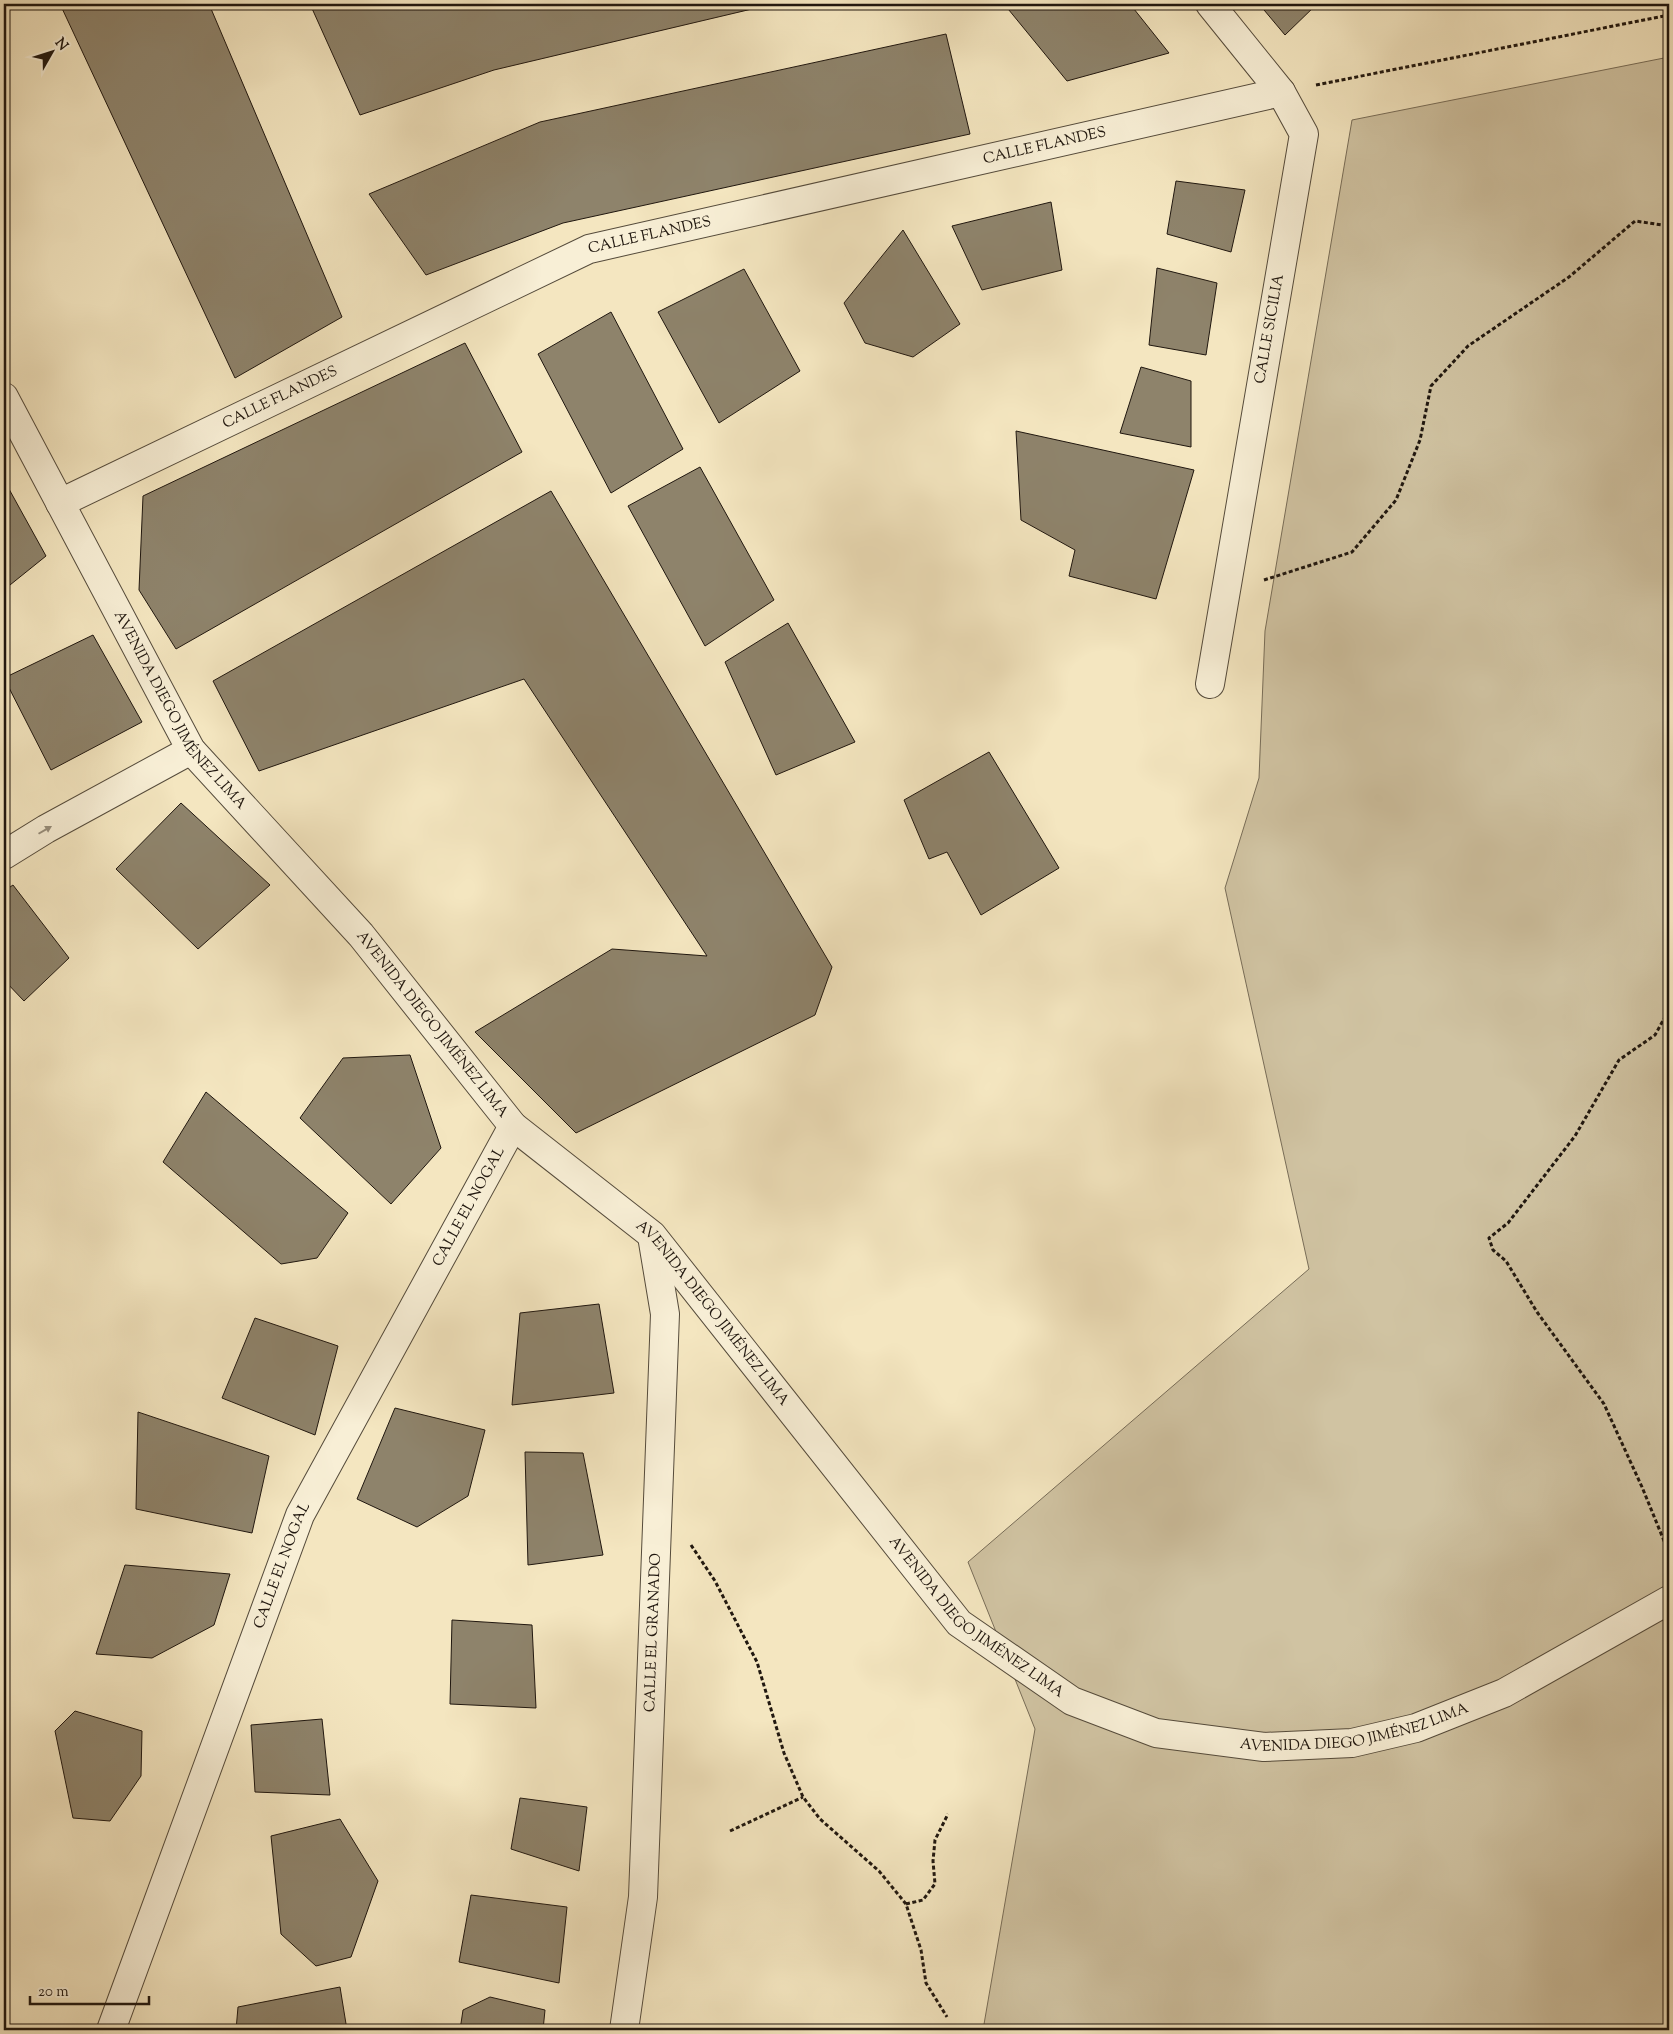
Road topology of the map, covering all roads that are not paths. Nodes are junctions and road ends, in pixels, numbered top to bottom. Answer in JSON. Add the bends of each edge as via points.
{"nodes":[{"id":1,"x":1210,"y":4,"type":"edge"},
{"id":2,"x":1281,"y":92,"type":"junction"},
{"id":3,"x":4,"y":397,"type":"edge"},
{"id":4,"x":60,"y":503,"type":"junction"},
{"id":5,"x":1210,"y":684,"type":"dead end"},
{"id":6,"x":191,"y":750,"type":"junction"},
{"id":7,"x":4,"y":855,"type":"edge"},
{"id":8,"x":512,"y":1126,"type":"junction"},
{"id":9,"x":652,"y":1235,"type":"junction"},
{"id":10,"x":1669,"y":1600,"type":"edge"},
{"id":11,"x":110,"y":2030,"type":"edge"},
{"id":12,"x":624,"y":2030,"type":"edge"}],
"edges":[{"from":1,"to":2,"type":"street","name":"CALLE SICILIA"},
{"from":2,"to":4,"type":"street","name":"CALLE FLANDES","via":[[590,249]]},
{"from":2,"to":5,"type":"street","name":"CALLE SICILIA","via":[[1304,134]]},
{"from":3,"to":4,"type":"street","name":"AVENIDA DIEGO JIMÉNEZ LIMA"},
{"from":4,"to":6,"type":"street","name":"AVENIDA DIEGO JIMÉNEZ LIMA"},
{"from":7,"to":6,"type":"street","one_way":true},
{"from":6,"to":8,"type":"street","name":"AVENIDA DIEGO JIMÉNEZ LIMA","via":[[361,935]]},
{"from":8,"to":9,"type":"street","name":"AVENIDA DIEGO JIMÉNEZ LIMA"},
{"from":8,"to":11,"type":"street","name":"CALLE EL NOGAL","via":[[300,1515]]},
{"from":9,"to":10,"type":"street","name":"AVENIDA DIEGO JIMÉNEZ LIMA","via":[[959,1623],[1072,1701],[1156,1733],[1264,1747],[1352,1743],[1416,1728],[1504,1693]]},
{"from":9,"to":12,"type":"street","name":"CALLE EL GRANADO","via":[[665,1314],[643,1897]]}]}
